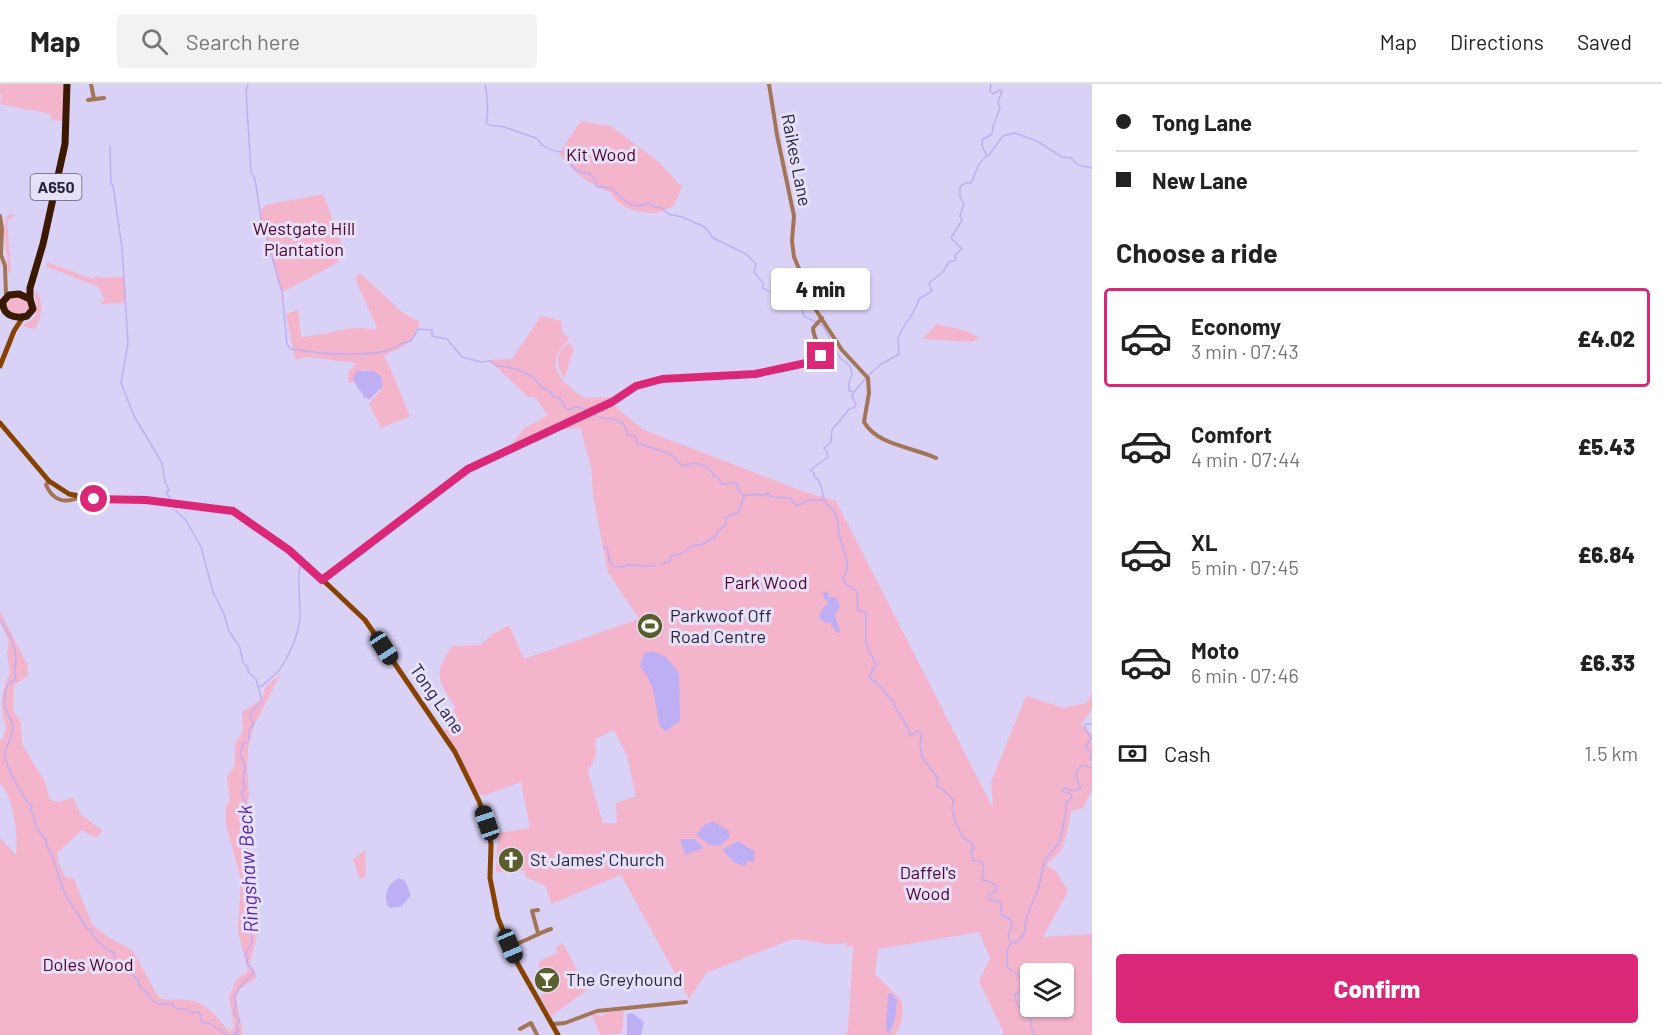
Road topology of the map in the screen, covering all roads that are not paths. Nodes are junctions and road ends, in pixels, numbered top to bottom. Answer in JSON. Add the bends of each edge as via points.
{"nodes":[{"id":1,"x":67,"y":84,"type":"edge"},
{"id":2,"x":91,"y":84,"type":"edge"},
{"id":3,"x":769,"y":84,"type":"edge"},
{"id":4,"x":104,"y":98,"type":"dead end"},
{"id":5,"x":94,"y":99,"type":"junction"},
{"id":6,"x":88,"y":100,"type":"dead end"},
{"id":7,"x":0,"y":216,"type":"edge"},
{"id":8,"x":1,"y":239,"type":"edge"},
{"id":9,"x":0,"y":253,"type":"edge"},
{"id":10,"x":6,"y":284,"type":"junction"},
{"id":11,"x":30,"y":288,"type":"junction"},
{"id":12,"x":17,"y":294,"type":"junction"},
{"id":13,"x":30,"y":299,"type":"junction"},
{"id":14,"x":3,"y":301,"type":"edge"},
{"id":15,"x":6,"y":314,"type":"edge"},
{"id":16,"x":23,"y":317,"type":"junction"},
{"id":17,"x":822,"y":318,"type":"junction"},
{"id":18,"x":14,"y":331,"type":"junction"},
{"id":19,"x":0,"y":366,"type":"edge"},
{"id":20,"x":0,"y":423,"type":"edge"},
{"id":21,"x":936,"y":458,"type":"dead end"},
{"id":22,"x":50,"y":481,"type":"junction"},
{"id":23,"x":80,"y":497,"type":"junction"},
{"id":24,"x":322,"y":580,"type":"junction"},
{"id":25,"x":537,"y":910,"type":"dead end"},
{"id":26,"x":551,"y":929,"type":"dead end"},
{"id":27,"x":538,"y":933,"type":"junction"},
{"id":28,"x":510,"y":946,"type":"junction"},
{"id":29,"x":686,"y":1002,"type":"dead end"},
{"id":30,"x":553,"y":1024,"type":"junction"},
{"id":31,"x":520,"y":1029,"type":"dead end"},
{"id":32,"x":556,"y":1034,"type":"edge"},
{"id":33,"x":537,"y":1035,"type":"edge"}],
"edges":[{"from":1,"to":11,"type":"highway","number":"A650","via":[[65,144]]},
{"from":2,"to":5,"type":"street"},
{"from":3,"to":17,"type":"street","name":"Raikes Lane","via":[[794,216],[794,257],[807,281],[808,298]]},
{"from":4,"to":5,"type":"street"},
{"from":5,"to":6,"type":"street"},
{"from":7,"to":8,"type":"street"},
{"from":8,"to":9,"type":"street"},
{"from":9,"to":10,"type":"street","via":[[5,263]]},
{"from":10,"to":12,"type":"street"},
{"from":10,"to":14,"type":"street"},
{"from":11,"to":12,"type":"highway"},
{"from":11,"to":13,"type":"highway","number":"A650"},
{"from":12,"to":13,"type":"highway"},
{"from":12,"to":14,"type":"highway"},
{"from":13,"to":16,"type":"highway","number":"A650","via":[[33,309]]},
{"from":14,"to":15,"type":"highway"},
{"from":15,"to":16,"type":"highway"},
{"from":15,"to":18,"type":"street","via":[[14,323]]},
{"from":16,"to":18,"type":"street"},
{"from":17,"to":21,"type":"street","name":"Raikes Lane","via":[[842,350],[867,377],[869,393],[864,422],[869,431],[882,440]]},
{"from":17,"to":24,"type":"street","via":[[813,328],[820,346],[818,360],[755,374],[653,381],[628,390],[612,402],[468,469]]},
{"from":18,"to":19,"type":"street"},
{"from":20,"to":22,"type":"street","name":"Tong Lane"},
{"from":22,"to":23,"type":"street","name":"Tong Lane"},
{"from":22,"to":23,"type":"street","name":"Tong Lane","via":[[46,485],[49,492],[60,501],[71,502]]},
{"from":23,"to":24,"type":"street","name":"Tong Lane","via":[[146,500],[233,511],[289,550]]},
{"from":24,"to":28,"type":"street","name":"Tong Lane","via":[[373,630],[454,752],[487,823],[494,901]]},
{"from":25,"to":27,"type":"street","via":[[532,911]]},
{"from":26,"to":27,"type":"street"},
{"from":27,"to":28,"type":"street"},
{"from":28,"to":30,"type":"street","name":"Tong Lane"},
{"from":29,"to":30,"type":"street","via":[[597,1011]]},
{"from":30,"to":32,"type":"street","name":"Tong Lane"},
{"from":31,"to":33,"type":"street","via":[[531,1023]]}]}
